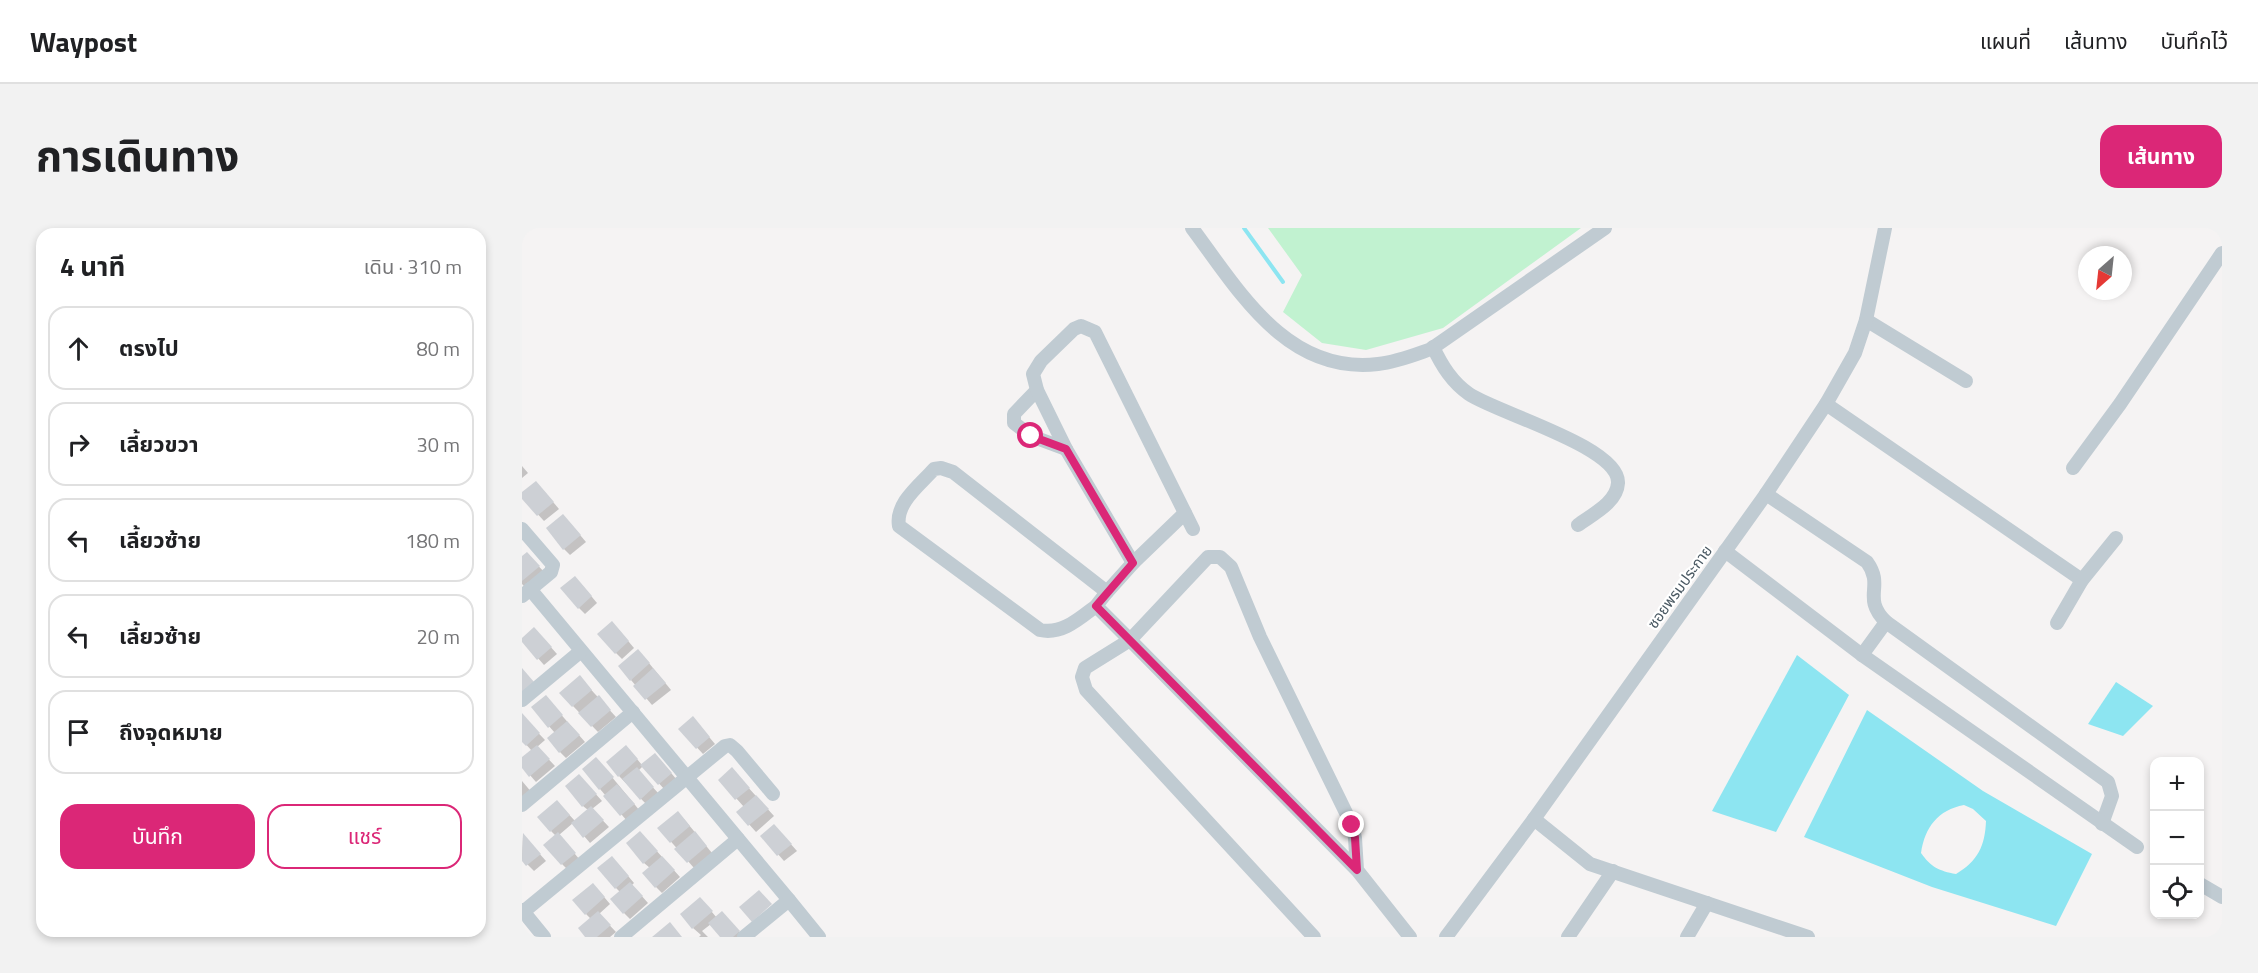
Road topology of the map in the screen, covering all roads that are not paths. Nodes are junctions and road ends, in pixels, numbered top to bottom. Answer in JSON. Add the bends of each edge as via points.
{"nodes":[{"id":1,"x":1192,"y":228,"type":"edge"},
{"id":2,"x":1605,"y":228,"type":"edge"},
{"id":3,"x":1885,"y":228,"type":"edge"},
{"id":4,"x":2222,"y":253,"type":"edge"},
{"id":5,"x":1866,"y":320,"type":"junction"},
{"id":6,"x":1433,"y":347,"type":"junction"},
{"id":7,"x":1966,"y":381,"type":"dead end"},
{"id":8,"x":1037,"y":390,"type":"junction"},
{"id":9,"x":1826,"y":404,"type":"junction"},
{"id":10,"x":1066,"y":449,"type":"junction"},
{"id":11,"x":2073,"y":468,"type":"dead end"},
{"id":12,"x":1766,"y":494,"type":"junction"},
{"id":13,"x":1185,"y":513,"type":"junction"},
{"id":14,"x":1578,"y":525,"type":"dead end"},
{"id":15,"x":522,"y":529,"type":"edge"},
{"id":16,"x":1193,"y":529,"type":"dead end"},
{"id":17,"x":2116,"y":538,"type":"dead end"},
{"id":18,"x":1725,"y":551,"type":"junction"},
{"id":19,"x":1133,"y":563,"type":"junction"},
{"id":20,"x":2082,"y":580,"type":"junction"},
{"id":21,"x":1107,"y":592,"type":"junction"},
{"id":22,"x":526,"y":593,"type":"edge"},
{"id":23,"x":1096,"y":606,"type":"junction"},
{"id":24,"x":1886,"y":622,"type":"junction"},
{"id":25,"x":2057,"y":623,"type":"dead end"},
{"id":26,"x":1130,"y":640,"type":"junction"},
{"id":27,"x":581,"y":651,"type":"junction"},
{"id":28,"x":1862,"y":655,"type":"junction"},
{"id":29,"x":522,"y":700,"type":"edge"},
{"id":30,"x":633,"y":712,"type":"junction"},
{"id":31,"x":686,"y":776,"type":"junction"},
{"id":32,"x":773,"y":794,"type":"dead end"},
{"id":33,"x":522,"y":805,"type":"edge"},
{"id":34,"x":1534,"y":819,"type":"junction"},
{"id":35,"x":2102,"y":824,"type":"junction"},
{"id":36,"x":738,"y":839,"type":"junction"},
{"id":37,"x":2137,"y":847,"type":"dead end"},
{"id":38,"x":1357,"y":870,"type":"junction"},
{"id":39,"x":1613,"y":871,"type":"junction"},
{"id":40,"x":2204,"y":887,"type":"edge"},
{"id":41,"x":2222,"y":897,"type":"edge"},
{"id":42,"x":789,"y":900,"type":"junction"},
{"id":43,"x":1707,"y":903,"type":"junction"},
{"id":44,"x":523,"y":911,"type":"edge"},
{"id":45,"x":1799,"y":936,"type":"edge"},
{"id":46,"x":544,"y":937,"type":"edge"},
{"id":47,"x":621,"y":937,"type":"edge"},
{"id":48,"x":744,"y":937,"type":"edge"},
{"id":49,"x":819,"y":937,"type":"edge"},
{"id":50,"x":1314,"y":937,"type":"edge"},
{"id":51,"x":1410,"y":937,"type":"edge"},
{"id":52,"x":1446,"y":937,"type":"edge"},
{"id":53,"x":1568,"y":937,"type":"edge"},
{"id":54,"x":1687,"y":937,"type":"edge"}],
"edges":[{"from":1,"to":6,"type":"street","via":[[1251,308],[1274,331],[1301,349],[1325,360],[1377,365]]},
{"from":2,"to":6,"type":"street"},
{"from":3,"to":5,"type":"street","name":"ซอยพรมประกาย"},
{"from":4,"to":11,"type":"street"},
{"from":5,"to":7,"type":"street"},
{"from":5,"to":9,"type":"street","name":"ซอยพรมประกาย","via":[[1855,353]]},
{"from":6,"to":14,"type":"street","via":[[1442,365],[1468,393],[1576,443],[1612,467],[1618,482],[1614,495]]},
{"from":8,"to":10,"type":"street"},
{"from":8,"to":10,"type":"street","via":[[1014,414],[1014,423],[1031,436]]},
{"from":8,"to":13,"type":"street","via":[[1033,374],[1041,361],[1074,329],[1081,326],[1095,332]]},
{"from":9,"to":12,"type":"street","name":"ซอยพรมประกาย"},
{"from":9,"to":20,"type":"street"},
{"from":10,"to":19,"type":"street"},
{"from":12,"to":18,"type":"street","name":"ซอยพรมประกาย"},
{"from":12,"to":24,"type":"street","via":[[1867,562],[1875,580],[1875,609]]},
{"from":13,"to":16,"type":"street"},
{"from":13,"to":19,"type":"street"},
{"from":15,"to":22,"type":"street","via":[[553,565],[551,572]]},
{"from":17,"to":20,"type":"street"},
{"from":18,"to":28,"type":"street"},
{"from":18,"to":34,"type":"street","name":"ซอยพรมประกาย"},
{"from":19,"to":21,"type":"street"},
{"from":20,"to":25,"type":"street"},
{"from":21,"to":23,"type":"street"},
{"from":21,"to":23,"type":"street","via":[[953,472],[934,469],[898,513],[899,526],[1040,630],[1056,631]]},
{"from":22,"to":27,"type":"street"},
{"from":23,"to":26,"type":"street"},
{"from":24,"to":28,"type":"street"},
{"from":24,"to":35,"type":"street","via":[[2108,782],[2112,796]]},
{"from":26,"to":38,"type":"street"},
{"from":26,"to":38,"type":"street","via":[[1208,557],[1227,561],[1349,818]]},
{"from":26,"to":50,"type":"street","via":[[1085,668],[1082,677],[1086,690]]},
{"from":27,"to":29,"type":"street"},
{"from":27,"to":30,"type":"street"},
{"from":28,"to":35,"type":"street"},
{"from":30,"to":31,"type":"street"},
{"from":30,"to":33,"type":"street"},
{"from":31,"to":32,"type":"street","via":[[724,746],[730,746]]},
{"from":31,"to":36,"type":"street"},
{"from":31,"to":44,"type":"street"},
{"from":34,"to":39,"type":"street","via":[[1590,864]]},
{"from":34,"to":52,"type":"street","name":"ซอยพรมประกาย"},
{"from":35,"to":37,"type":"street"},
{"from":36,"to":42,"type":"street"},
{"from":36,"to":47,"type":"street"},
{"from":38,"to":51,"type":"street"},
{"from":39,"to":43,"type":"street"},
{"from":39,"to":53,"type":"street"},
{"from":40,"to":41,"type":"street"},
{"from":42,"to":48,"type":"street"},
{"from":42,"to":49,"type":"street"},
{"from":43,"to":45,"type":"street"},
{"from":43,"to":54,"type":"street"},
{"from":44,"to":46,"type":"street"}]}
